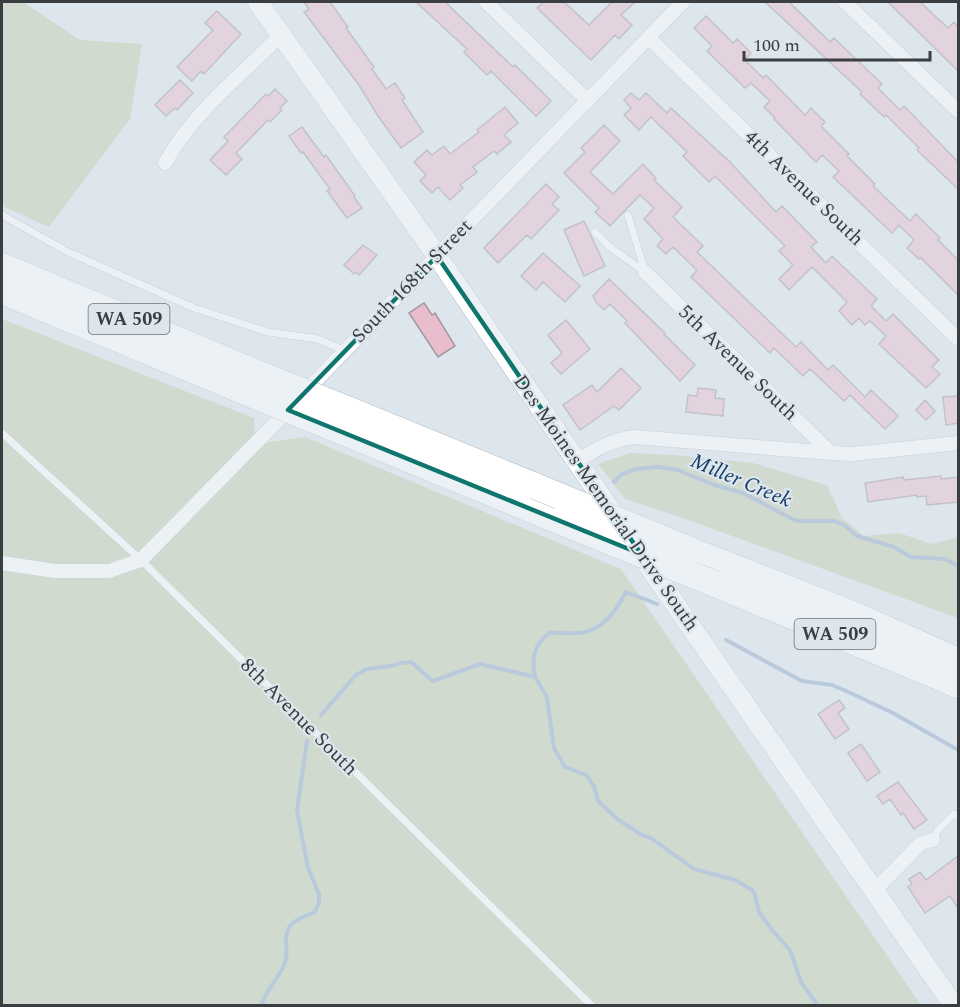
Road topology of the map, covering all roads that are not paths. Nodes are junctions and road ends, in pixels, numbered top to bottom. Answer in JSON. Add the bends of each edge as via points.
{"nodes":[{"id":1,"x":258,"y":2,"type":"edge"},
{"id":2,"x":486,"y":2,"type":"edge"},
{"id":3,"x":683,"y":2,"type":"edge"},
{"id":4,"x":845,"y":2,"type":"edge"},
{"id":5,"x":281,"y":34,"type":"junction"},
{"id":6,"x":649,"y":38,"type":"junction"},
{"id":7,"x":588,"y":101,"type":"junction"},
{"id":8,"x":958,"y":111,"type":"edge"},
{"id":9,"x":165,"y":164,"type":"dead end"},
{"id":10,"x":2,"y":215,"type":"edge"},
{"id":11,"x":628,"y":215,"type":"dead end"},
{"id":12,"x":596,"y":232,"type":"dead end"},
{"id":13,"x":436,"y":256,"type":"junction"},
{"id":14,"x":2,"y":266,"type":"edge"},
{"id":15,"x":645,"y":272,"type":"junction"},
{"id":16,"x":2,"y":291,"type":"edge"},
{"id":17,"x":958,"y":339,"type":"edge"},
{"id":18,"x":345,"y":351,"type":"junction"},
{"id":19,"x":249,"y":382,"type":"junction"},
{"id":20,"x":339,"y":418,"type":"junction"},
{"id":21,"x":2,"y":433,"type":"edge"},
{"id":22,"x":958,"y":443,"type":"edge"},
{"id":23,"x":831,"y":453,"type":"junction"},
{"id":24,"x":577,"y":462,"type":"junction"},
{"id":25,"x":141,"y":560,"type":"junction"},
{"id":26,"x":2,"y":563,"type":"edge"},
{"id":27,"x":853,"y":614,"type":"junction"},
{"id":28,"x":958,"y":647,"type":"edge"},
{"id":29,"x":958,"y":679,"type":"edge"},
{"id":30,"x":958,"y":817,"type":"edge"},
{"id":31,"x":933,"y":840,"type":"joint"},
{"id":32,"x":875,"y":890,"type":"junction"},
{"id":33,"x":592,"y":1005,"type":"edge"},
{"id":34,"x":954,"y":1005,"type":"edge"}],
"edges":[{"from":1,"to":5,"type":"main road","name":"Des Moines Memorial Drive South"},
{"from":2,"to":7,"type":"street"},
{"from":3,"to":6,"type":"street","name":"South 168th Street"},
{"from":4,"to":8,"type":"street"},
{"from":5,"to":9,"type":"street","via":[[191,123]]},
{"from":5,"to":13,"type":"main road","name":"Des Moines Memorial Drive South"},
{"from":6,"to":7,"type":"street","name":"South 168th Street"},
{"from":6,"to":17,"type":"street","name":"4th Avenue South"},
{"from":7,"to":13,"type":"street","name":"South 168th Street"},
{"from":10,"to":18,"type":"lane","via":[[68,252],[194,308],[268,332],[318,339]]},
{"from":11,"to":15,"type":"lane"},
{"from":12,"to":15,"type":"lane"},
{"from":13,"to":18,"type":"street","name":"South 168th Street"},
{"from":13,"to":24,"type":"main road","name":"Des Moines Memorial Drive South"},
{"from":14,"to":19,"type":"highway","number":"WA 509"},
{"from":15,"to":23,"type":"street","name":"5th Avenue South"},
{"from":16,"to":19,"type":"highway","number":"WA 509"},
{"from":18,"to":25,"type":"street","name":"South 168th Street"},
{"from":19,"to":20,"type":"highway","number":"WA 509","bridge":true},
{"from":20,"to":27,"type":"highway","number":"WA 509","bridge":true,"via":[[535,486]]},
{"from":20,"to":29,"type":"highway","number":"WA 509","bridge":true,"via":[[559,520]]},
{"from":21,"to":25,"type":"lane","name":"8th Avenue South"},
{"from":22,"to":23,"type":"street"},
{"from":23,"to":24,"type":"street","via":[[634,437],[601,446]]},
{"from":24,"to":32,"type":"main road","name":"Des Moines Memorial Drive South"},
{"from":25,"to":26,"type":"street","via":[[109,571],[55,571]]},
{"from":25,"to":33,"type":"lane","name":"8th Avenue South"},
{"from":27,"to":28,"type":"highway","via":[[902,626]]},
{"from":27,"to":29,"type":"highway","number":"WA 509"},
{"from":30,"to":31,"type":"lane","via":[[954,814]]},
{"from":31,"to":32,"type":"street","via":[[921,843]]},
{"from":32,"to":34,"type":"main road","name":"Des Moines Memorial Drive South"}]}
